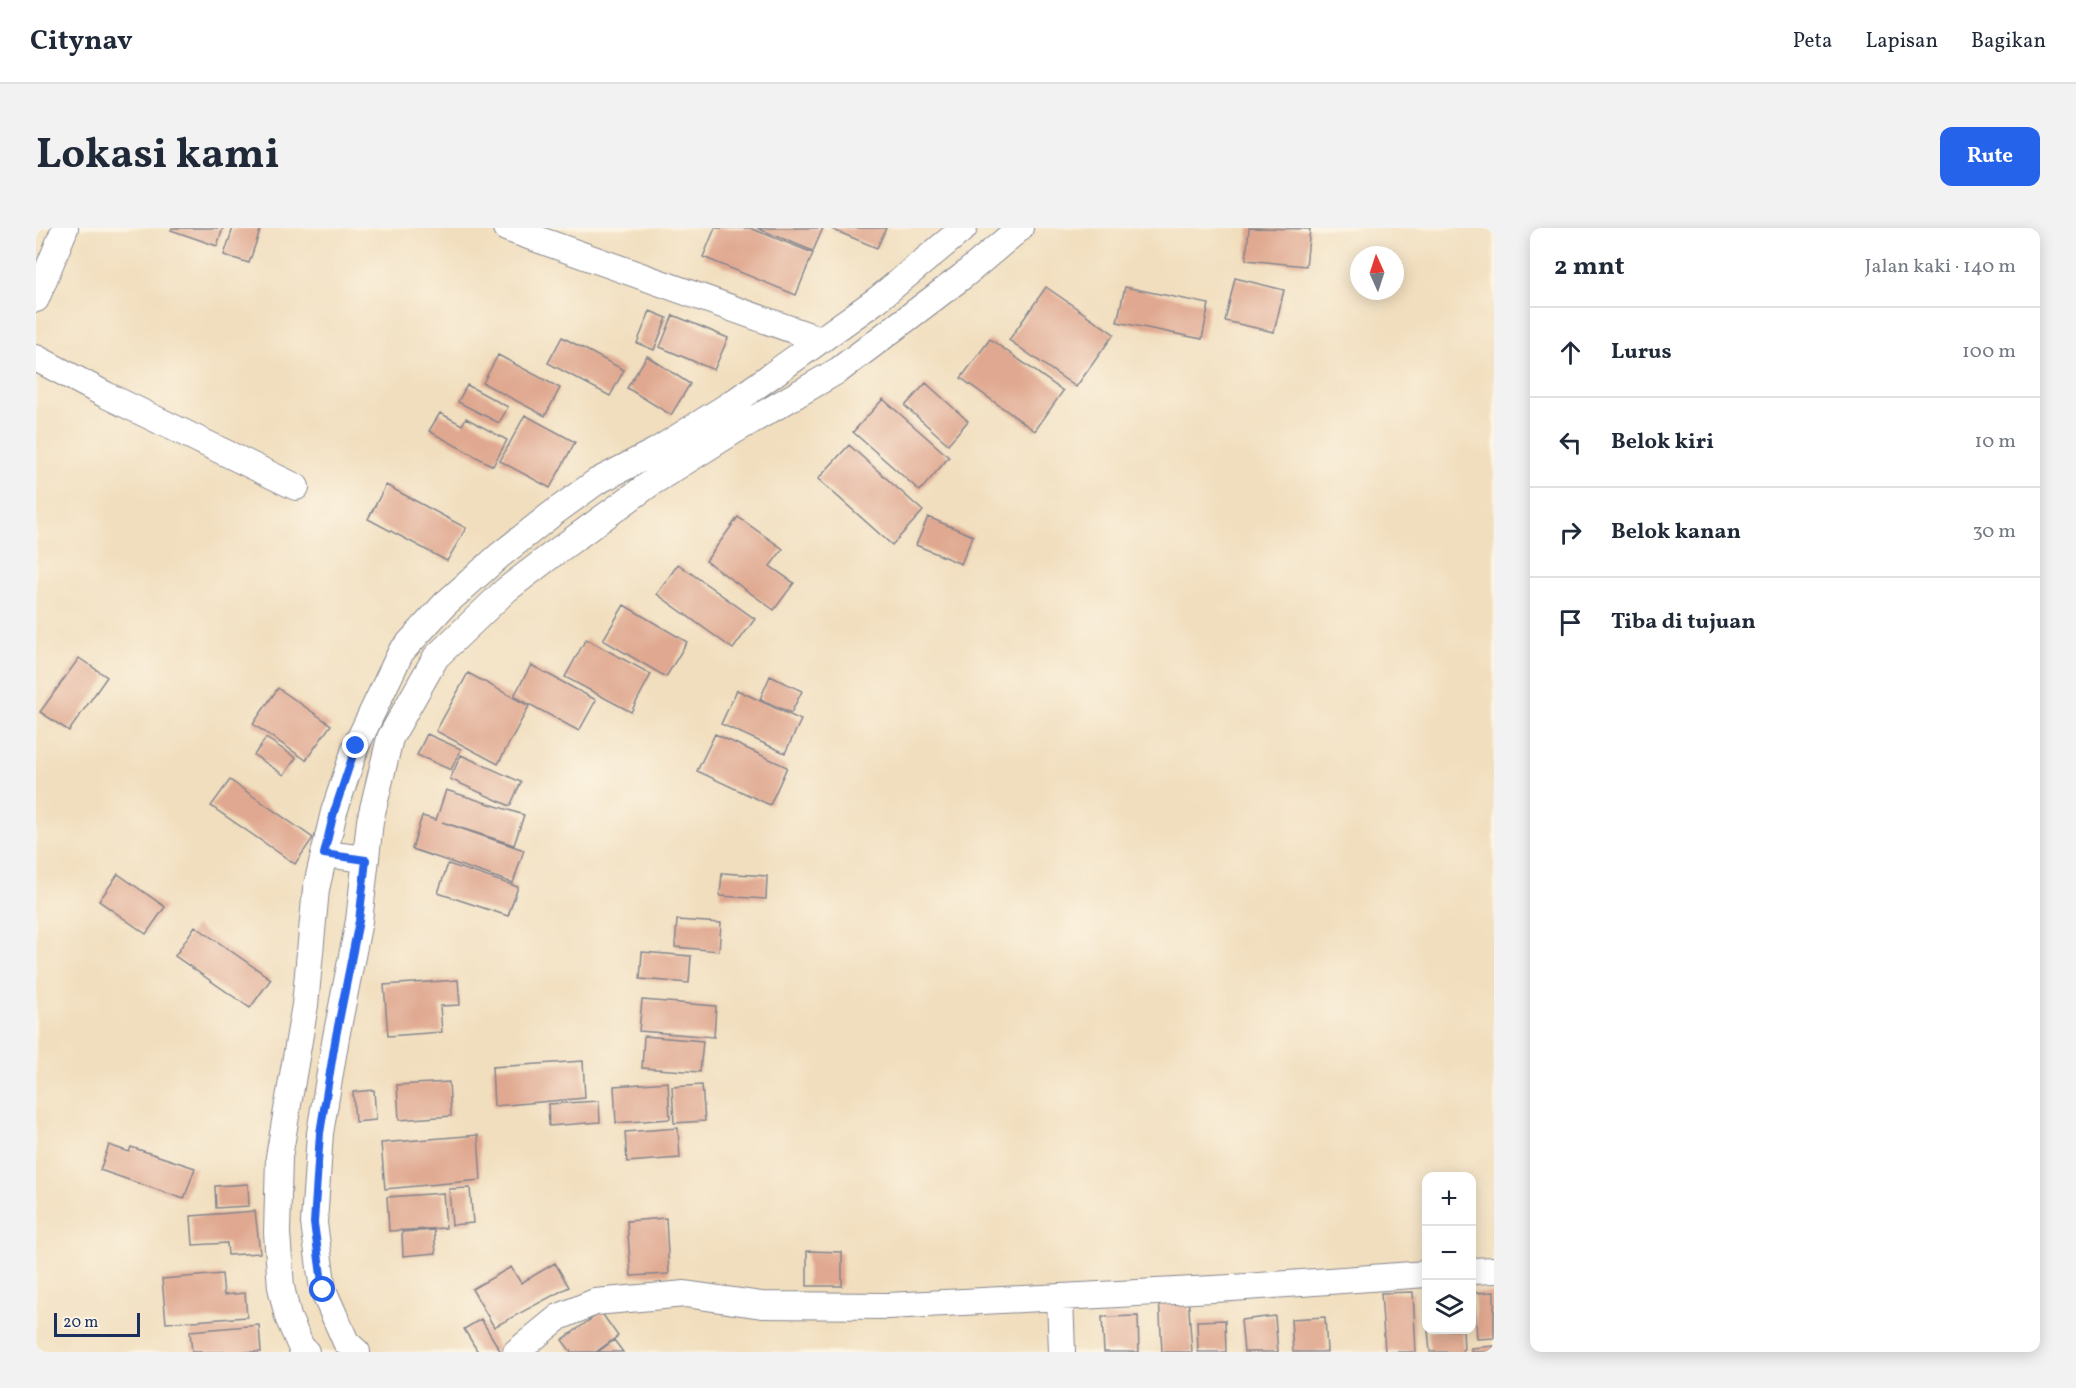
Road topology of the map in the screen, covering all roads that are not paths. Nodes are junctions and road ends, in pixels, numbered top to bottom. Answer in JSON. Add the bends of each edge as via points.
{"nodes":[{"id":1,"x":65,"y":228,"type":"edge"},
{"id":2,"x":506,"y":228,"type":"edge"},
{"id":3,"x":964,"y":228,"type":"edge"},
{"id":4,"x":1020,"y":228,"type":"edge"},
{"id":5,"x":36,"y":299,"type":"edge"},
{"id":6,"x":857,"y":314,"type":"junction"},
{"id":7,"x":879,"y":339,"type":"junction"},
{"id":8,"x":821,"y":340,"type":"junction"},
{"id":9,"x":36,"y":358,"type":"edge"},
{"id":10,"x":296,"y":487,"type":"dead end"},
{"id":11,"x":453,"y":597,"type":"junction"},
{"id":12,"x":477,"y":618,"type":"junction"},
{"id":13,"x":324,"y":854,"type":"junction"},
{"id":14,"x":366,"y":860,"type":"junction"},
{"id":15,"x":1494,"y":1269,"type":"edge"},
{"id":16,"x":1476,"y":1271,"type":"edge"},
{"id":17,"x":1422,"y":1274,"type":"edge"},
{"id":18,"x":1060,"y":1297,"type":"junction"},
{"id":19,"x":306,"y":1352,"type":"edge"},
{"id":20,"x":357,"y":1352,"type":"edge"},
{"id":21,"x":516,"y":1352,"type":"edge"},
{"id":22,"x":1062,"y":1352,"type":"edge"}],
"edges":[{"from":1,"to":5,"type":"street"},
{"from":2,"to":8,"type":"street"},
{"from":3,"to":6,"type":"street"},
{"from":4,"to":7,"type":"street"},
{"from":6,"to":7,"type":"street"},
{"from":6,"to":8,"type":"street"},
{"from":7,"to":12,"type":"street","via":[[839,370],[651,483],[506,590]]},
{"from":8,"to":11,"type":"street","via":[[656,451],[596,482],[499,556]]},
{"from":9,"to":10,"type":"street"},
{"from":11,"to":12,"type":"street"},
{"from":11,"to":13,"type":"street","via":[[401,652],[356,746]]},
{"from":12,"to":14,"type":"street","via":[[436,657],[390,738],[370,821]]},
{"from":13,"to":14,"type":"street"},
{"from":13,"to":19,"type":"street","via":[[316,889],[305,1005],[279,1157],[277,1233],[281,1287],[288,1317]]},
{"from":14,"to":20,"type":"street","via":[[359,921],[320,1133],[314,1223],[323,1290],[346,1342]]},
{"from":15,"to":16,"type":"street"},
{"from":17,"to":18,"type":"street"},
{"from":18,"to":21,"type":"street","via":[[888,1306],[762,1305],[685,1294],[595,1302],[560,1317]]},
{"from":18,"to":22,"type":"street"}]}
